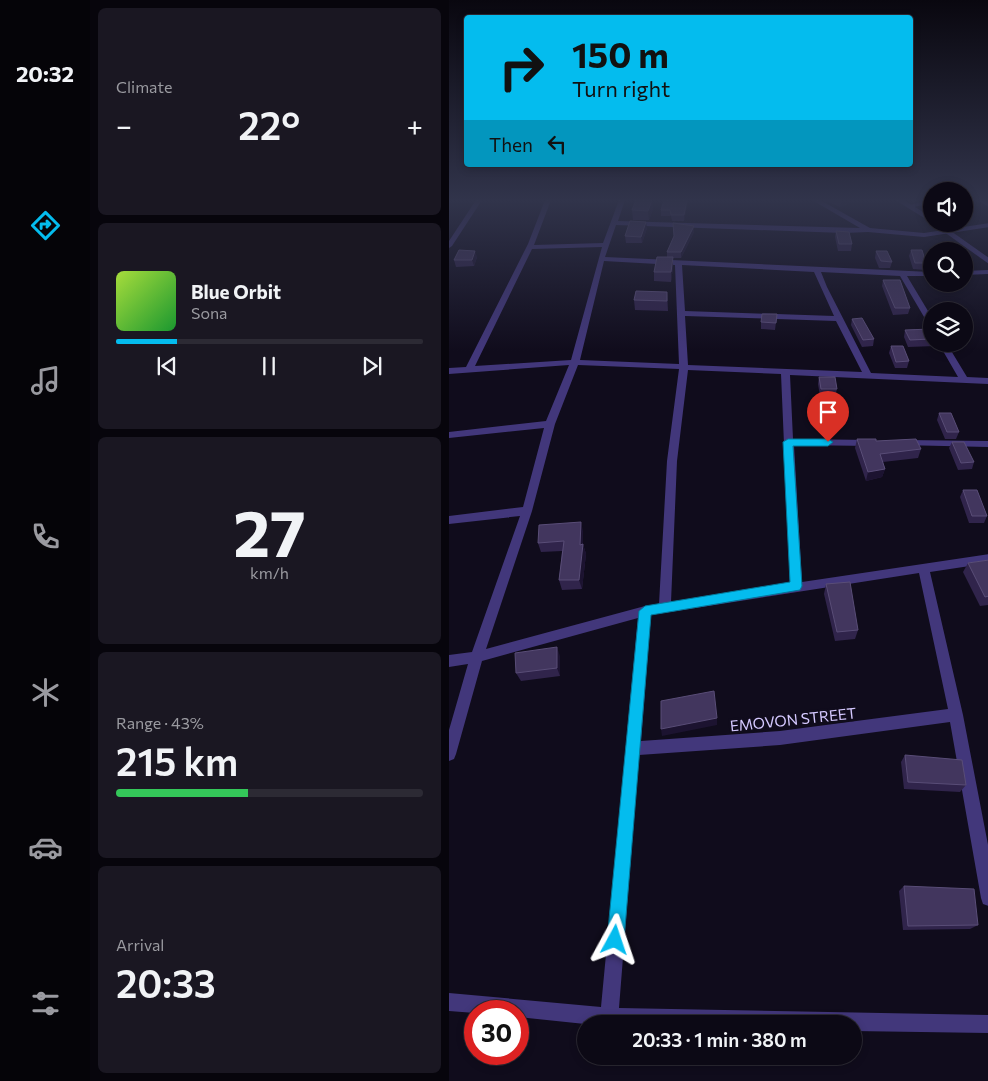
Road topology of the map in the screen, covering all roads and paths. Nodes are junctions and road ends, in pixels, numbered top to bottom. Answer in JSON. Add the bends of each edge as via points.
{"nodes":[{"id":1,"x":527,"y":250,"type":"edge"},
{"id":2,"x":605,"y":250,"type":"edge"},
{"id":3,"x":973,"y":250,"type":"edge"},
{"id":4,"x":601,"y":259,"type":"junction"},
{"id":5,"x":678,"y":262,"type":"junction"},
{"id":6,"x":988,"y":262,"type":"edge"},
{"id":7,"x":817,"y":270,"type":"junction"},
{"id":8,"x":988,"y":272,"type":"edge"},
{"id":9,"x":973,"y":273,"type":"edge"},
{"id":10,"x":902,"y":274,"type":"junction"},
{"id":11,"x":923,"y":274,"type":"edge"},
{"id":12,"x":923,"y":309,"type":"edge"},
{"id":13,"x":681,"y":312,"type":"junction"},
{"id":14,"x":839,"y":319,"type":"junction"},
{"id":15,"x":948,"y":352,"type":"edge"},
{"id":16,"x":575,"y":362,"type":"junction"},
{"id":17,"x":684,"y":367,"type":"junction"},
{"id":18,"x":470,"y":368,"type":"junction"},
{"id":19,"x":449,"y":371,"type":"edge"},
{"id":20,"x":785,"y":371,"type":"junction"},
{"id":21,"x":867,"y":374,"type":"junction"},
{"id":22,"x":964,"y":380,"type":"junction"},
{"id":23,"x":988,"y":381,"type":"edge"},
{"id":24,"x":550,"y":424,"type":"junction"},
{"id":25,"x":449,"y":435,"type":"edge"},
{"id":26,"x":788,"y":442,"type":"junction"},
{"id":27,"x":988,"y":444,"type":"edge"},
{"id":28,"x":527,"y":511,"type":"junction"},
{"id":29,"x":449,"y":520,"type":"edge"},
{"id":30,"x":988,"y":558,"type":"edge"},
{"id":31,"x":924,"y":569,"type":"junction"},
{"id":32,"x":796,"y":586,"type":"junction"},
{"id":33,"x":665,"y":607,"type":"junction"},
{"id":34,"x":645,"y":611,"type":"junction"},
{"id":35,"x":477,"y":657,"type":"junction"},
{"id":36,"x":449,"y":661,"type":"edge"},
{"id":37,"x":956,"y":715,"type":"junction"},
{"id":38,"x":632,"y":749,"type":"junction"},
{"id":39,"x":449,"y":754,"type":"edge"},
{"id":40,"x":988,"y":898,"type":"edge"},
{"id":41,"x":449,"y":1002,"type":"edge"},
{"id":42,"x":588,"y":1015,"type":"edge"},
{"id":43,"x":609,"y":1015,"type":"edge"},
{"id":44,"x":862,"y":1022,"type":"edge"},
{"id":45,"x":988,"y":1024,"type":"edge"}],
"edges":[{"from":1,"to":18,"type":"street"},
{"from":2,"to":4,"type":"street"},
{"from":3,"to":6,"type":"street"},
{"from":4,"to":5,"type":"street"},
{"from":4,"to":16,"type":"street"},
{"from":5,"to":7,"type":"street"},
{"from":5,"to":13,"type":"street"},
{"from":7,"to":10,"type":"street"},
{"from":7,"to":14,"type":"street"},
{"from":8,"to":9,"type":"street"},
{"from":10,"to":11,"type":"street"},
{"from":10,"to":12,"type":"street"},
{"from":13,"to":14,"type":"street"},
{"from":13,"to":17,"type":"street"},
{"from":14,"to":21,"type":"street"},
{"from":15,"to":22,"type":"street"},
{"from":16,"to":17,"type":"street"},
{"from":16,"to":18,"type":"street"},
{"from":16,"to":24,"type":"street"},
{"from":17,"to":20,"type":"street"},
{"from":17,"to":33,"type":"street","via":[[672,461]]},
{"from":18,"to":19,"type":"street"},
{"from":20,"to":21,"type":"street"},
{"from":20,"to":26,"type":"street"},
{"from":21,"to":22,"type":"street"},
{"from":22,"to":23,"type":"street"},
{"from":24,"to":25,"type":"street"},
{"from":24,"to":28,"type":"street"},
{"from":26,"to":27,"type":"street"},
{"from":26,"to":32,"type":"street"},
{"from":28,"to":29,"type":"street"},
{"from":28,"to":35,"type":"street"},
{"from":30,"to":31,"type":"street"},
{"from":31,"to":32,"type":"street"},
{"from":31,"to":37,"type":"street"},
{"from":32,"to":33,"type":"street"},
{"from":33,"to":34,"type":"street"},
{"from":34,"to":35,"type":"street"},
{"from":34,"to":38,"type":"street"},
{"from":35,"to":36,"type":"street"},
{"from":35,"to":39,"type":"street"},
{"from":37,"to":38,"type":"street","name":"EMOVON STREET","via":[[780,738]]},
{"from":37,"to":40,"type":"street"},
{"from":38,"to":43,"type":"street"},
{"from":41,"to":42,"type":"street"},
{"from":44,"to":45,"type":"street"}]}
